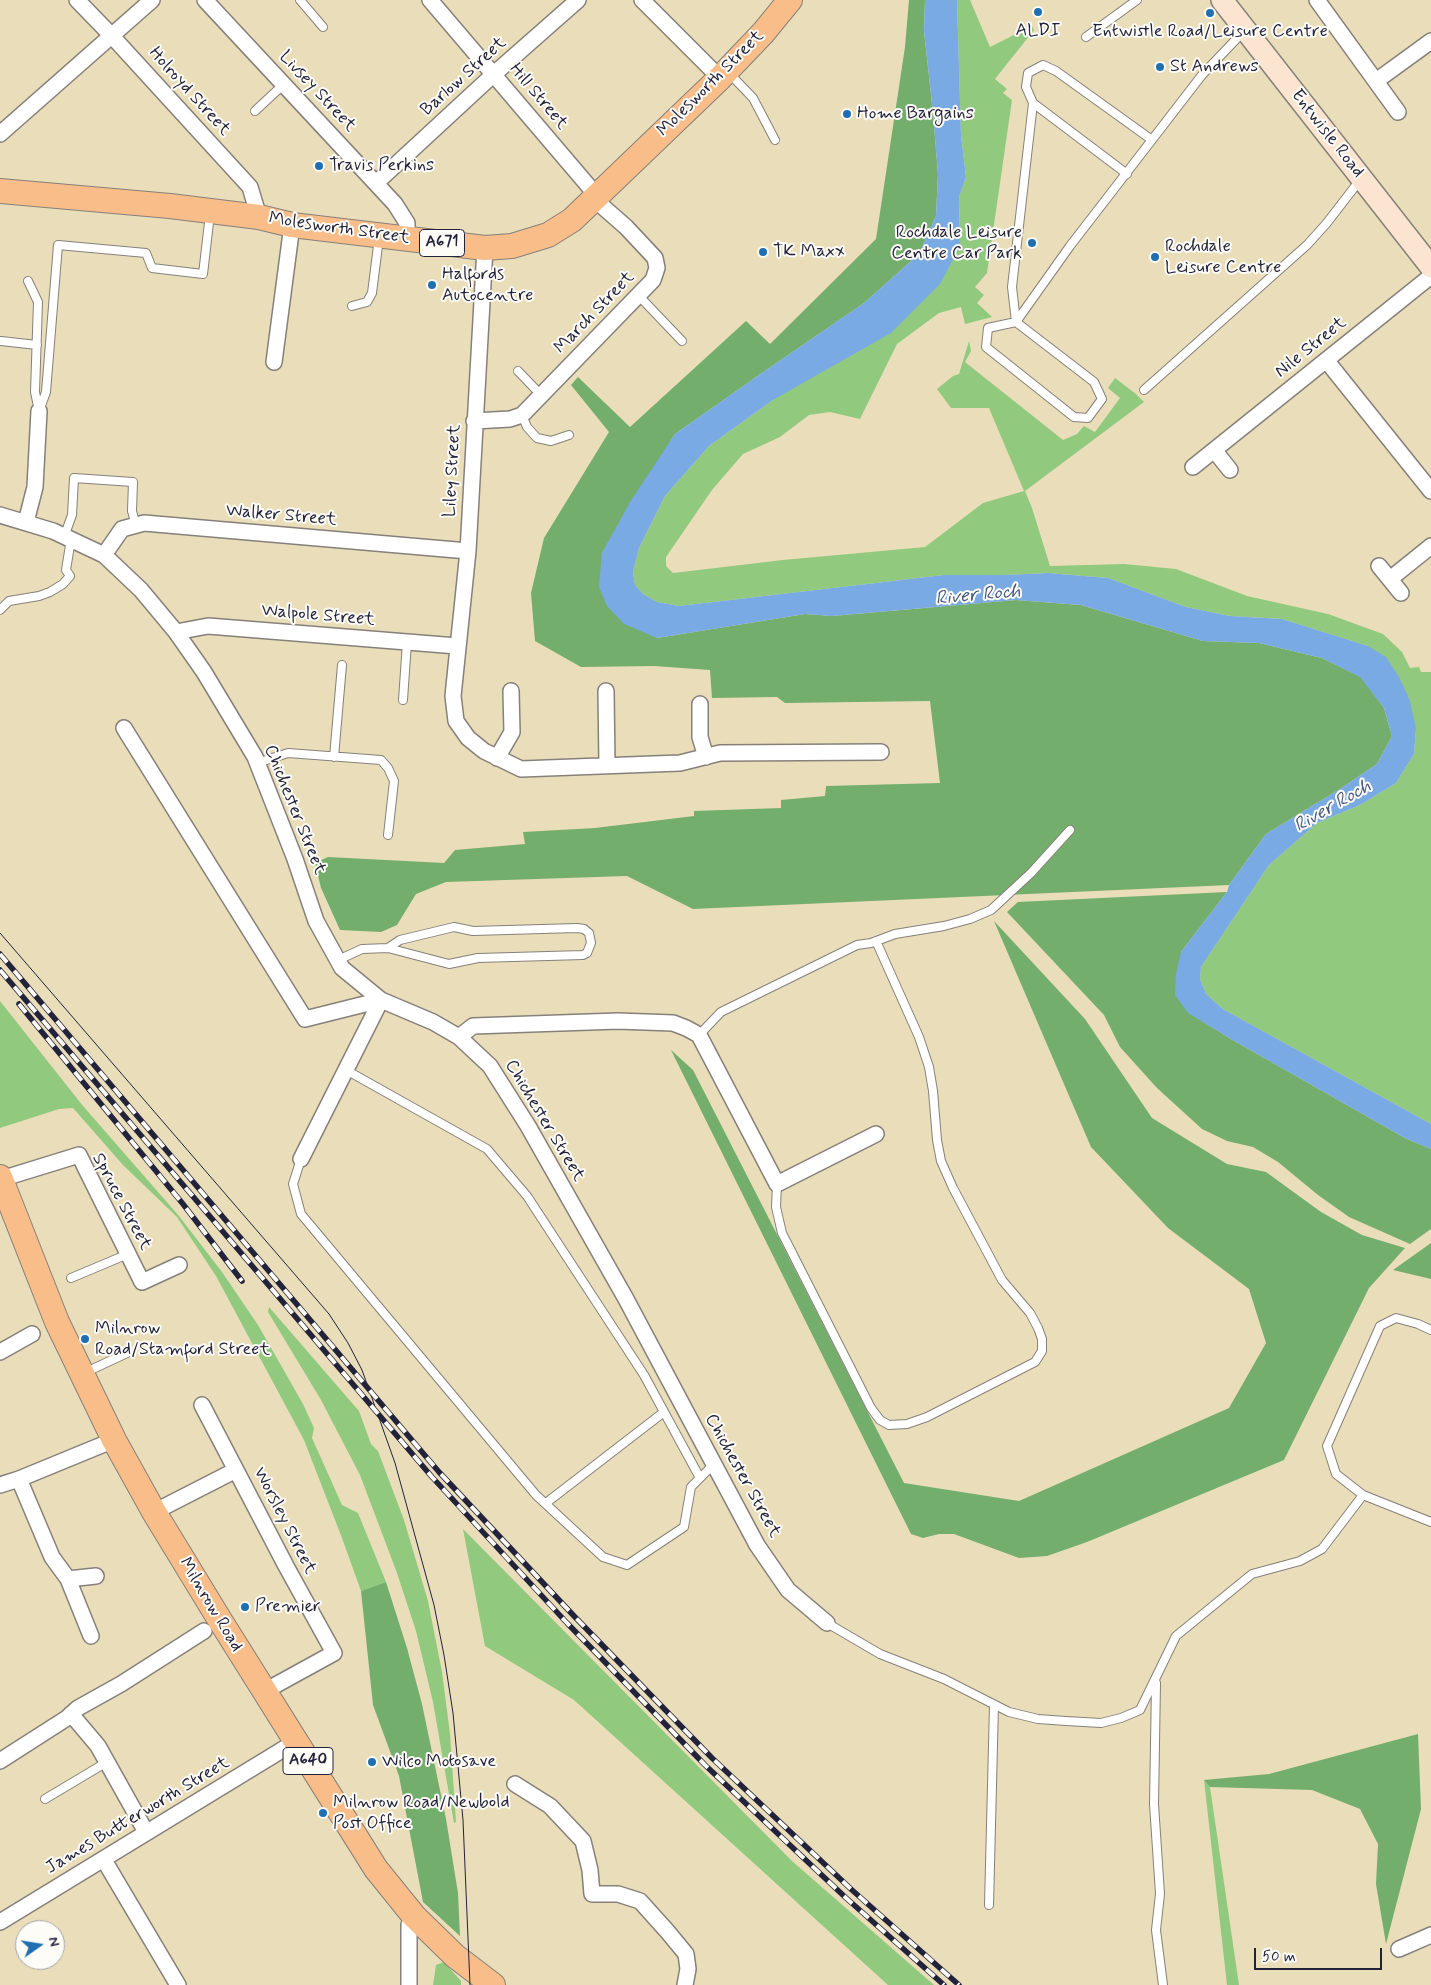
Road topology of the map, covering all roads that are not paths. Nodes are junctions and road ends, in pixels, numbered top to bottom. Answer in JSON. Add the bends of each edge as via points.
{"nodes":[{"id":1,"x":77,"y":0,"type":"edge"},
{"id":2,"x":152,"y":0,"type":"edge"},
{"id":3,"x":205,"y":0,"type":"edge"},
{"id":4,"x":300,"y":0,"type":"edge"},
{"id":5,"x":430,"y":0,"type":"edge"},
{"id":6,"x":578,"y":0,"type":"edge"},
{"id":7,"x":642,"y":0,"type":"edge"},
{"id":8,"x":790,"y":0,"type":"edge"},
{"id":9,"x":1137,"y":0,"type":"edge"},
{"id":10,"x":1222,"y":0,"type":"edge"},
{"id":11,"x":1317,"y":0,"type":"edge"},
{"id":12,"x":323,"y":27,"type":"dead end"},
{"id":13,"x":1245,"y":29,"type":"junction"},
{"id":14,"x":111,"y":35,"type":"junction"},
{"id":15,"x":1086,"y":36,"type":"dead end"},
{"id":16,"x":1431,"y":41,"type":"edge"},
{"id":17,"x":494,"y":74,"type":"junction"},
{"id":18,"x":723,"y":74,"type":"junction"},
{"id":19,"x":1376,"y":82,"type":"junction"},
{"id":20,"x":284,"y":84,"type":"junction"},
{"id":21,"x":1033,"y":103,"type":"junction"},
{"id":22,"x":255,"y":111,"type":"dead end"},
{"id":23,"x":1398,"y":112,"type":"dead end"},
{"id":24,"x":0,"y":134,"type":"edge"},
{"id":25,"x":775,"y":140,"type":"dead end"},
{"id":26,"x":1152,"y":140,"type":"junction"},
{"id":27,"x":1127,"y":174,"type":"junction"},
{"id":28,"x":1361,"y":178,"type":"junction"},
{"id":29,"x":376,"y":183,"type":"junction"},
{"id":30,"x":0,"y":191,"type":"edge"},
{"id":31,"x":596,"y":197,"type":"junction"},
{"id":32,"x":210,"y":212,"type":"junction"},
{"id":33,"x":259,"y":217,"type":"junction"},
{"id":34,"x":292,"y":225,"type":"junction"},
{"id":35,"x":380,"y":236,"type":"junction"},
{"id":36,"x":407,"y":239,"type":"junction"},
{"id":37,"x":485,"y":248,"type":"junction"},
{"id":38,"x":1431,"y":267,"type":"edge"},
{"id":39,"x":1431,"y":276,"type":"edge"},
{"id":40,"x":28,"y":281,"type":"dead end"},
{"id":41,"x":639,"y":296,"type":"junction"},
{"id":42,"x":352,"y":306,"type":"dead end"},
{"id":43,"x":1016,"y":322,"type":"junction"},
{"id":44,"x":1,"y":341,"type":"edge"},
{"id":45,"x":682,"y":341,"type":"dead end"},
{"id":46,"x":36,"y":345,"type":"junction"},
{"id":47,"x":1326,"y":360,"type":"junction"},
{"id":48,"x":274,"y":362,"type":"dead end"},
{"id":49,"x":518,"y":371,"type":"dead end"},
{"id":50,"x":1144,"y":390,"type":"dead end"},
{"id":51,"x":542,"y":395,"type":"junction"},
{"id":52,"x":39,"y":411,"type":"junction"},
{"id":53,"x":522,"y":415,"type":"junction"},
{"id":54,"x":474,"y":421,"type":"junction"},
{"id":55,"x":569,"y":435,"type":"dead end"},
{"id":56,"x":1214,"y":450,"type":"junction"},
{"id":57,"x":1193,"y":467,"type":"dead end"},
{"id":58,"x":1230,"y":470,"type":"dead end"},
{"id":59,"x":1431,"y":491,"type":"edge"},
{"id":60,"x":0,"y":515,"type":"edge"},
{"id":61,"x":26,"y":522,"type":"junction"},
{"id":62,"x":136,"y":526,"type":"junction"},
{"id":63,"x":68,"y":538,"type":"junction"},
{"id":64,"x":1431,"y":546,"type":"edge"},
{"id":65,"x":468,"y":551,"type":"junction"},
{"id":66,"x":104,"y":555,"type":"junction"},
{"id":67,"x":1379,"y":566,"type":"dead end"},
{"id":68,"x":1390,"y":579,"type":"junction"},
{"id":69,"x":1401,"y":593,"type":"dead end"},
{"id":70,"x":0,"y":610,"type":"edge"},
{"id":71,"x":176,"y":632,"type":"junction"},
{"id":72,"x":407,"y":642,"type":"junction"},
{"id":73,"x":457,"y":646,"type":"junction"},
{"id":74,"x":342,"y":665,"type":"dead end"},
{"id":75,"x":511,"y":691,"type":"dead end"},
{"id":76,"x":606,"y":691,"type":"dead end"},
{"id":77,"x":403,"y":700,"type":"dead end"},
{"id":78,"x":700,"y":704,"type":"dead end"},
{"id":79,"x":124,"y":728,"type":"dead end"},
{"id":80,"x":881,"y":752,"type":"dead end"},
{"id":81,"x":334,"y":757,"type":"junction"},
{"id":82,"x":706,"y":757,"type":"junction"},
{"id":83,"x":497,"y":758,"type":"junction"},
{"id":84,"x":257,"y":763,"type":"junction"},
{"id":85,"x":607,"y":765,"type":"junction"},
{"id":86,"x":1070,"y":830,"type":"dead end"},
{"id":87,"x":388,"y":835,"type":"dead end"},
{"id":88,"x":876,"y":941,"type":"junction"},
{"id":89,"x":388,"y":948,"type":"junction"},
{"id":90,"x":338,"y":960,"type":"junction"},
{"id":91,"x":381,"y":1000,"type":"junction"},
{"id":92,"x":699,"y":1035,"type":"junction"},
{"id":93,"x":459,"y":1037,"type":"junction"},
{"id":94,"x":346,"y":1070,"type":"junction"},
{"id":95,"x":876,"y":1134,"type":"dead end"},
{"id":96,"x":301,"y":1159,"type":"joint"},
{"id":97,"x":0,"y":1178,"type":"edge"},
{"id":98,"x":777,"y":1184,"type":"junction"},
{"id":99,"x":128,"y":1254,"type":"junction"},
{"id":100,"x":179,"y":1265,"type":"dead end"},
{"id":101,"x":71,"y":1278,"type":"dead end"},
{"id":102,"x":1431,"y":1330,"type":"edge"},
{"id":103,"x":32,"y":1334,"type":"dead end"},
{"id":104,"x":0,"y":1352,"type":"edge"},
{"id":105,"x":127,"y":1353,"type":"dead end"},
{"id":106,"x":83,"y":1374,"type":"junction"},
{"id":107,"x":202,"y":1405,"type":"dead end"},
{"id":108,"x":664,"y":1412,"type":"junction"},
{"id":109,"x":114,"y":1440,"type":"junction"},
{"id":110,"x":714,"y":1464,"type":"junction"},
{"id":111,"x":236,"y":1470,"type":"junction"},
{"id":112,"x":700,"y":1478,"type":"junction"},
{"id":113,"x":19,"y":1479,"type":"junction"},
{"id":114,"x":0,"y":1485,"type":"edge"},
{"id":115,"x":1363,"y":1495,"type":"junction"},
{"id":116,"x":546,"y":1503,"type":"junction"},
{"id":117,"x":154,"y":1512,"type":"junction"},
{"id":118,"x":1431,"y":1522,"type":"edge"},
{"id":119,"x":96,"y":1576,"type":"dead end"},
{"id":120,"x":68,"y":1579,"type":"junction"},
{"id":121,"x":827,"y":1623,"type":"joint"},
{"id":122,"x":204,"y":1631,"type":"dead end"},
{"id":123,"x":91,"y":1636,"type":"dead end"},
{"id":124,"x":1156,"y":1678,"type":"junction"},
{"id":125,"x":263,"y":1692,"type":"junction"},
{"id":126,"x":994,"y":1705,"type":"junction"},
{"id":127,"x":71,"y":1714,"type":"junction"},
{"id":128,"x":295,"y":1742,"type":"junction"},
{"id":129,"x":0,"y":1761,"type":"edge"},
{"id":130,"x":107,"y":1762,"type":"junction"},
{"id":131,"x":515,"y":1784,"type":"dead end"},
{"id":132,"x":45,"y":1799,"type":"dead end"},
{"id":133,"x":146,"y":1832,"type":"junction"},
{"id":134,"x":104,"y":1860,"type":"junction"},
{"id":135,"x":990,"y":1905,"type":"dead end"},
{"id":136,"x":414,"y":1916,"type":"junction"},
{"id":137,"x":0,"y":1922,"type":"edge"},
{"id":138,"x":1431,"y":1935,"type":"edge"},
{"id":139,"x":1399,"y":1949,"type":"dead end"},
{"id":140,"x":178,"y":1985,"type":"edge"},
{"id":141,"x":408,"y":1985,"type":"edge"},
{"id":142,"x":493,"y":1985,"type":"edge"},
{"id":143,"x":685,"y":1985,"type":"edge"},
{"id":144,"x":1163,"y":1985,"type":"edge"}],
"edges":[{"from":1,"to":14,"type":"street","name":"Holroyd Street"},
{"from":2,"to":14,"type":"street"},
{"from":3,"to":20,"type":"street","name":"Livsey Street"},
{"from":4,"to":12,"type":"lane"},
{"from":5,"to":17,"type":"street","name":"Hill Street"},
{"from":6,"to":17,"type":"street","name":"Barlow Street"},
{"from":7,"to":18,"type":"street"},
{"from":8,"to":18,"type":"main road","name":"Molesworth Street","number":"A671"},
{"from":9,"to":15,"type":"lane"},
{"from":10,"to":13,"type":"main road","name":"Entwisle Road"},
{"from":11,"to":19,"type":"street"},
{"from":13,"to":26,"type":"lane","via":[[1202,75]]},
{"from":13,"to":28,"type":"main road","name":"Entwisle Road"},
{"from":14,"to":24,"type":"street"},
{"from":14,"to":33,"type":"street","name":"Holroyd Street","via":[[250,187]]},
{"from":16,"to":19,"type":"street"},
{"from":17,"to":29,"type":"street","name":"Barlow Street"},
{"from":17,"to":31,"type":"street","name":"Hill Street"},
{"from":18,"to":25,"type":"lane","via":[[753,98]]},
{"from":18,"to":31,"type":"main road","name":"Molesworth Street","number":"A671"},
{"from":19,"to":23,"type":"street"},
{"from":20,"to":22,"type":"lane"},
{"from":20,"to":29,"type":"street","name":"Livsey Street"},
{"from":21,"to":26,"type":"lane","via":[[1026,87],[1028,73],[1042,66],[1056,70]]},
{"from":21,"to":27,"type":"lane"},
{"from":21,"to":43,"type":"lane","via":[[1012,287]]},
{"from":26,"to":27,"type":"lane"},
{"from":27,"to":43,"type":"lane"},
{"from":28,"to":38,"type":"main road","name":"Entwisle Road"},
{"from":28,"to":50,"type":"lane","via":[[1307,245]]},
{"from":29,"to":36,"type":"street","name":"Livsey Street","via":[[395,204],[406,224]]},
{"from":30,"to":32,"type":"main road","name":"Molesworth Street","number":"A671"},
{"from":31,"to":37,"type":"main road","name":"Molesworth Street","number":"A671","via":[[572,220],[548,235],[512,246]]},
{"from":31,"to":41,"type":"street","name":"March Street","via":[[655,258],[656,274]]},
{"from":32,"to":33,"type":"main road","name":"Molesworth Street","number":"A671"},
{"from":32,"to":52,"type":"lane","via":[[202,274],[152,268],[146,253],[58,245],[46,392]]},
{"from":33,"to":34,"type":"main road","name":"Molesworth Street","number":"A671"},
{"from":34,"to":35,"type":"main road","name":"Molesworth Street","number":"A671"},
{"from":34,"to":48,"type":"street"},
{"from":35,"to":36,"type":"main road","name":"Molesworth Street","number":"A671"},
{"from":35,"to":42,"type":"lane","via":[[372,293],[367,302]]},
{"from":36,"to":37,"type":"main road","name":"Molesworth Street","number":"A671"},
{"from":37,"to":54,"type":"street","name":"Liley Street"},
{"from":39,"to":47,"type":"street","name":"Nile Street"},
{"from":40,"to":46,"type":"lane","via":[[38,302]]},
{"from":41,"to":45,"type":"lane"},
{"from":41,"to":51,"type":"street","name":"March Street"},
{"from":43,"to":43,"type":"lane","via":[[1094,382],[1102,399],[1088,418],[1074,417],[986,347],[988,328]]},
{"from":44,"to":46,"type":"lane"},
{"from":46,"to":52,"type":"lane","via":[[35,392]]},
{"from":47,"to":56,"type":"street","name":"Nile Street"},
{"from":47,"to":59,"type":"street"},
{"from":49,"to":51,"type":"lane"},
{"from":51,"to":53,"type":"street","name":"March Street"},
{"from":52,"to":61,"type":"street","via":[[35,487]]},
{"from":53,"to":54,"type":"street"},
{"from":53,"to":55,"type":"lane","via":[[537,438],[551,441]]},
{"from":54,"to":65,"type":"street","name":"Liley Street"},
{"from":56,"to":57,"type":"street","name":"Nile Street"},
{"from":56,"to":58,"type":"street"},
{"from":60,"to":61,"type":"street","name":"Chichester Street"},
{"from":61,"to":63,"type":"street","name":"Chichester Street"},
{"from":62,"to":63,"type":"lane","via":[[132,511],[133,482],[74,478]]},
{"from":62,"to":65,"type":"street","name":"Walker Street","via":[[144,523]]},
{"from":62,"to":66,"type":"street","name":"Walker Street","via":[[122,529]]},
{"from":63,"to":66,"type":"street","name":"Chichester Street"},
{"from":63,"to":70,"type":"lane","via":[[66,570],[70,576],[63,584],[39,596],[9,601]]},
{"from":64,"to":68,"type":"street"},
{"from":65,"to":73,"type":"street","name":"Liley Street"},
{"from":66,"to":71,"type":"street","name":"Chichester Street","via":[[141,590]]},
{"from":67,"to":68,"type":"street"},
{"from":68,"to":69,"type":"street"},
{"from":71,"to":72,"type":"street","name":"Walpole Street","via":[[208,626]]},
{"from":71,"to":84,"type":"street","name":"Chichester Street","via":[[204,672]]},
{"from":72,"to":73,"type":"street","name":"Walpole Street"},
{"from":72,"to":77,"type":"lane"},
{"from":73,"to":83,"type":"street","name":"Liley Street","via":[[453,696],[456,721],[468,738]]},
{"from":74,"to":81,"type":"lane"},
{"from":75,"to":83,"type":"street","via":[[512,732]]},
{"from":76,"to":85,"type":"street"},
{"from":78,"to":82,"type":"street","via":[[700,737]]},
{"from":79,"to":91,"type":"street","via":[[305,1019]]},
{"from":80,"to":82,"type":"street","name":"Liley Street","via":[[720,753]]},
{"from":81,"to":84,"type":"lane","via":[[288,753]]},
{"from":81,"to":87,"type":"lane","via":[[381,760],[388,768],[394,781]]},
{"from":82,"to":85,"type":"street","name":"Liley Street","via":[[680,763]]},
{"from":83,"to":85,"type":"street","name":"Liley Street","via":[[521,769]]},
{"from":84,"to":90,"type":"street","name":"Chichester Street","via":[[316,921]]},
{"from":86,"to":88,"type":"lane","via":[[1031,873],[990,910],[953,924],[895,934]]},
{"from":88,"to":92,"type":"lane","via":[[857,945],[721,1012]]},
{"from":88,"to":98,"type":"lane","via":[[929,1067],[942,1161],[1002,1280],[1030,1313],[1038,1328],[1042,1351],[1035,1362],[927,1417],[898,1425],[880,1420],[782,1233],[776,1207]]},
{"from":89,"to":89,"type":"lane","via":[[400,940],[454,927],[472,932],[577,928],[589,933],[591,943],[583,955],[478,958],[449,964]]},
{"from":89,"to":90,"type":"lane","via":[[362,949]]},
{"from":90,"to":91,"type":"street","name":"Chichester Street","via":[[342,968]]},
{"from":91,"to":93,"type":"street","name":"Chichester Street"},
{"from":91,"to":94,"type":"street"},
{"from":92,"to":93,"type":"street","via":[[673,1023],[618,1021],[473,1026]]},
{"from":92,"to":98,"type":"street"},
{"from":93,"to":110,"type":"street","name":"Chichester Street","via":[[490,1066],[528,1126]]},
{"from":94,"to":96,"type":"street"},
{"from":94,"to":108,"type":"lane","via":[[486,1149],[527,1196],[644,1375]]},
{"from":95,"to":98,"type":"street"},
{"from":96,"to":116,"type":"lane","via":[[293,1184],[301,1214]]},
{"from":97,"to":99,"type":"street","name":"Spruce Street","via":[[79,1155]]},
{"from":97,"to":106,"type":"main road","name":"Milnrow Road","number":"A640","via":[[57,1322]]},
{"from":99,"to":100,"type":"street","name":"Spruce Street","via":[[142,1282]]},
{"from":99,"to":101,"type":"lane"},
{"from":102,"to":115,"type":"lane","via":[[1396,1318],[1380,1326],[1327,1446],[1336,1474]]},
{"from":103,"to":104,"type":"street"},
{"from":105,"to":106,"type":"lane"},
{"from":106,"to":109,"type":"main road","name":"Milnrow Road","number":"A640"},
{"from":107,"to":111,"type":"street","name":"Worsley Street"},
{"from":108,"to":112,"type":"lane"},
{"from":108,"to":116,"type":"lane"},
{"from":109,"to":113,"type":"street"},
{"from":109,"to":117,"type":"main road","name":"Milnrow Road","number":"A640"},
{"from":110,"to":112,"type":"lane"},
{"from":110,"to":121,"type":"street","name":"Chichester Street","via":[[757,1545],[788,1590]]},
{"from":111,"to":117,"type":"street"},
{"from":111,"to":125,"type":"street","name":"Worsley Street","via":[[334,1654]]},
{"from":112,"to":116,"type":"lane","via":[[691,1487],[684,1527],[627,1564],[603,1556]]},
{"from":113,"to":114,"type":"street"},
{"from":113,"to":120,"type":"street","via":[[52,1557]]},
{"from":115,"to":118,"type":"lane"},
{"from":115,"to":124,"type":"lane","via":[[1322,1549],[1300,1561],[1252,1574],[1176,1636]]},
{"from":117,"to":125,"type":"main road","name":"Milnrow Road","number":"A640"},
{"from":119,"to":120,"type":"street"},
{"from":120,"to":123,"type":"street"},
{"from":121,"to":126,"type":"lane","via":[[880,1654],[944,1679]]},
{"from":122,"to":127,"type":"street"},
{"from":124,"to":126,"type":"lane","via":[[1140,1710],[1101,1723],[1038,1719]]},
{"from":124,"to":144,"type":"lane","via":[[1154,1804],[1160,1894],[1156,1930]]},
{"from":125,"to":128,"type":"main road","name":"Milnrow Road","number":"A640"},
{"from":126,"to":135,"type":"lane"},
{"from":127,"to":129,"type":"street"},
{"from":127,"to":130,"type":"street"},
{"from":128,"to":133,"type":"street","name":"James Butterworth Street"},
{"from":128,"to":136,"type":"main road","name":"Milnrow Road","number":"A640","via":[[376,1869]]},
{"from":130,"to":132,"type":"lane"},
{"from":130,"to":133,"type":"street"},
{"from":131,"to":143,"type":"street","via":[[550,1806],[583,1841],[592,1894],[618,1894],[640,1901],[667,1931],[686,1954]]},
{"from":133,"to":134,"type":"street","name":"James Butterworth Street"},
{"from":134,"to":137,"type":"street","name":"James Butterworth Street"},
{"from":134,"to":140,"type":"street"},
{"from":136,"to":141,"type":"street","via":[[409,1925]]},
{"from":136,"to":142,"type":"main road","name":"Milnrow Road","number":"A640","via":[[455,1956]]},
{"from":138,"to":139,"type":"street"}]}
